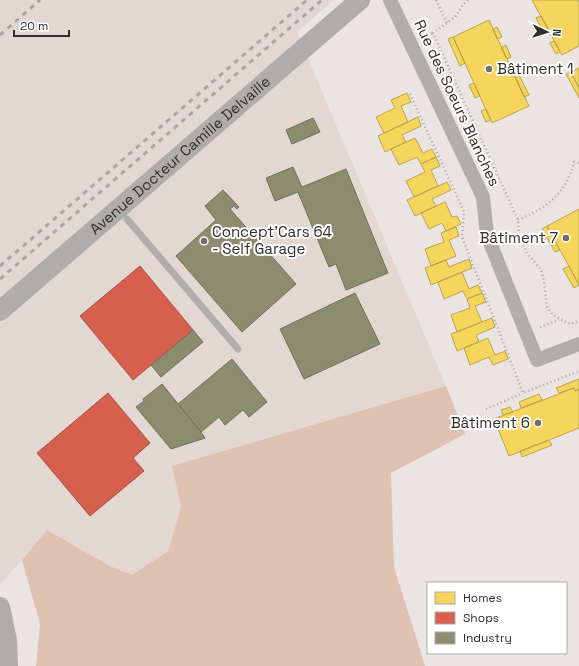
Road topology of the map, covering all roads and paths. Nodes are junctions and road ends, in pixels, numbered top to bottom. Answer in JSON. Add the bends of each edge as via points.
{"nodes":[{"id":1,"x":360,"y":0,"type":"edge"},
{"id":2,"x":390,"y":0,"type":"edge"},
{"id":3,"x":436,"y":0,"type":"edge"},
{"id":4,"x":468,"y":0,"type":"edge"},
{"id":5,"x":447,"y":23,"type":"junction"},
{"id":6,"x":410,"y":94,"type":"dead end"},
{"id":7,"x":579,"y":163,"type":"edge"},
{"id":8,"x":127,"y":219,"type":"dead end"},
{"id":9,"x":518,"y":220,"type":"junction"},
{"id":10,"x":0,"y":311,"type":"edge"},
{"id":11,"x":579,"y":321,"type":"edge"},
{"id":12,"x":504,"y":342,"type":"dead end"},
{"id":13,"x":579,"y":344,"type":"edge"},
{"id":14,"x":238,"y":349,"type":"dead end"},
{"id":15,"x":523,"y":393,"type":"dead end"},
{"id":16,"x":486,"y":409,"type":"dead end"},
{"id":17,"x":0,"y":607,"type":"edge"},
{"id":18,"x":8,"y":666,"type":"edge"}],
"edges":[{"from":1,"to":10,"type":"street","name":"Avenue Docteur Camille Delvaille"},
{"from":2,"to":13,"type":"street","name":"Rue des Soeurs Blanches","via":[[483,197],[487,235],[537,360]]},
{"from":3,"to":5,"type":"path"},
{"from":4,"to":5,"type":"path"},
{"from":5,"to":9,"type":"path","via":[[432,33]]},
{"from":6,"to":12,"type":"path","via":[[464,212],[462,237]]},
{"from":7,"to":9,"type":"path","via":[[574,162],[570,177],[555,197],[539,210]]},
{"from":8,"to":14,"type":"lane"},
{"from":9,"to":11,"type":"path","via":[[519,236],[527,254],[541,270],[548,307],[552,314],[570,324]]},
{"from":15,"to":16,"type":"path"},
{"from":17,"to":18,"type":"street","via":[[7,640]]}]}
